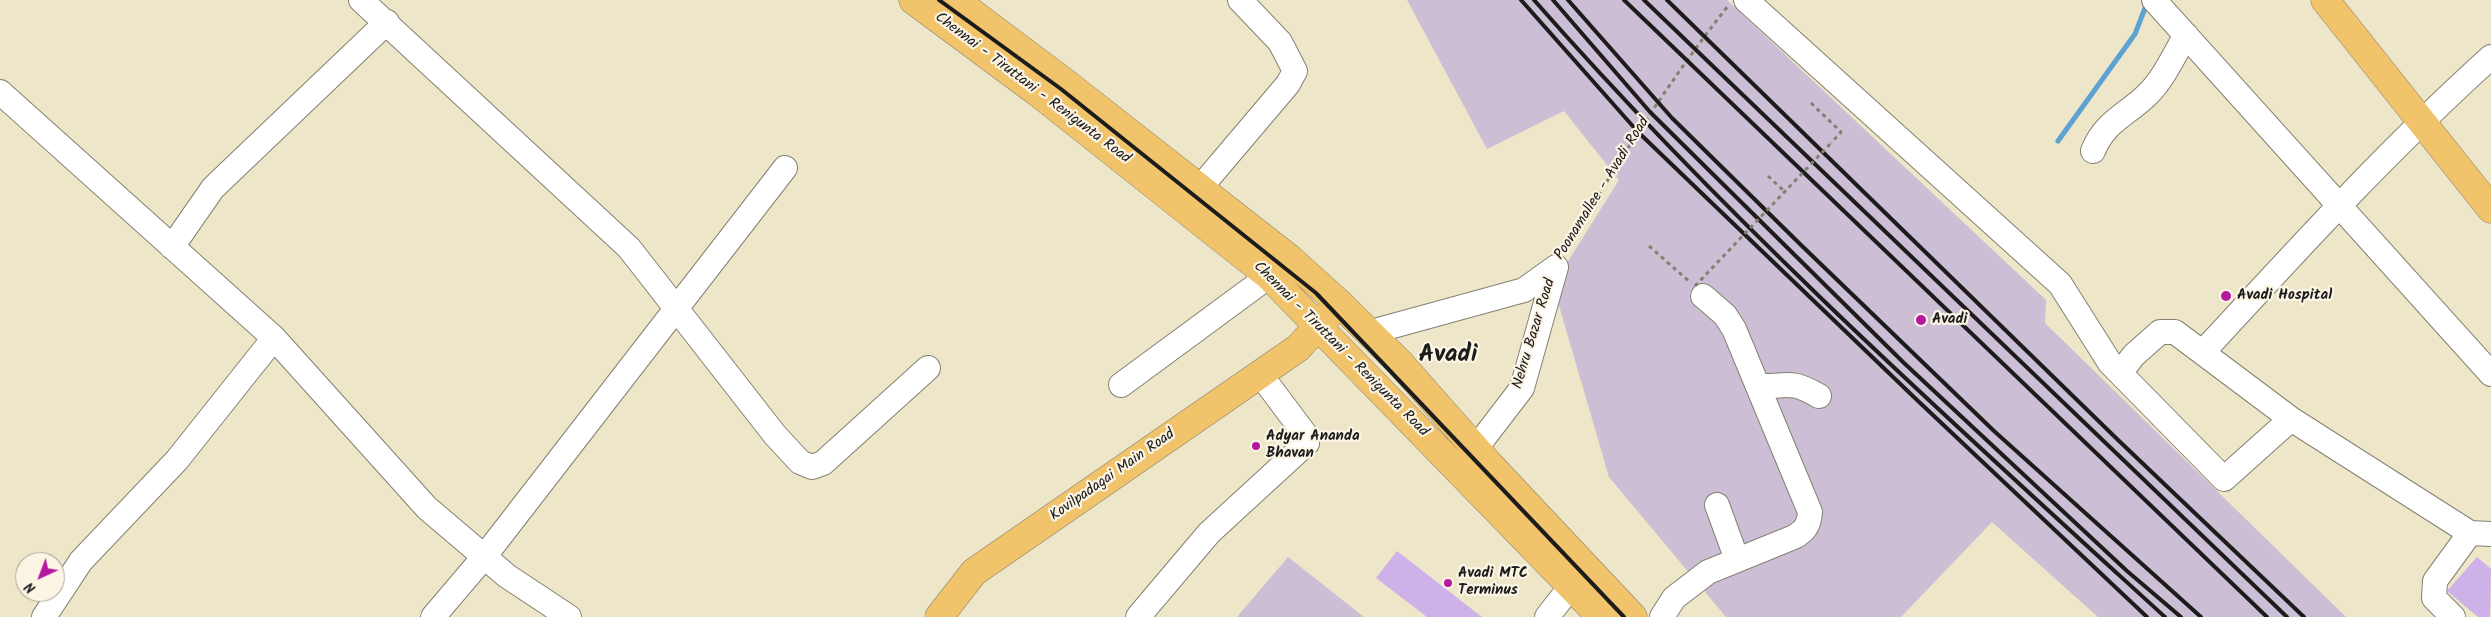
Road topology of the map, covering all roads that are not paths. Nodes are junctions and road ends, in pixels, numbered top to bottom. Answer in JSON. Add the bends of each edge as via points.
{"nodes":[{"id":1,"x":361,"y":0,"type":"edge"},
{"id":2,"x":914,"y":0,"type":"edge"},
{"id":3,"x":955,"y":0,"type":"edge"},
{"id":4,"x":1240,"y":0,"type":"edge"},
{"id":5,"x":1746,"y":0,"type":"edge"},
{"id":6,"x":2154,"y":0,"type":"edge"},
{"id":7,"x":2325,"y":0,"type":"edge"},
{"id":8,"x":2349,"y":0,"type":"edge"},
{"id":9,"x":387,"y":22,"type":"junction"},
{"id":10,"x":2186,"y":35,"type":"junction"},
{"id":11,"x":2491,"y":57,"type":"edge"},
{"id":12,"x":0,"y":92,"type":"edge"},
{"id":13,"x":2429,"y":115,"type":"junction"},
{"id":14,"x":2093,"y":151,"type":"dead end"},
{"id":15,"x":785,"y":168,"type":"dead end"},
{"id":16,"x":2491,"y":181,"type":"edge"},
{"id":17,"x":1192,"y":198,"type":"junction"},
{"id":18,"x":2339,"y":205,"type":"junction"},
{"id":19,"x":2491,"y":209,"type":"edge"},
{"id":20,"x":172,"y":247,"type":"junction"},
{"id":21,"x":1556,"y":266,"type":"joint"},
{"id":22,"x":1279,"y":267,"type":"junction"},
{"id":23,"x":1699,"y":291,"type":"road end"},
{"id":24,"x":1339,"y":303,"type":"junction"},
{"id":25,"x":677,"y":309,"type":"junction"},
{"id":26,"x":1320,"y":326,"type":"junction"},
{"id":27,"x":1370,"y":332,"type":"junction"},
{"id":28,"x":274,"y":338,"type":"junction"},
{"id":29,"x":2203,"y":352,"type":"junction"},
{"id":30,"x":928,"y":368,"type":"dead end"},
{"id":31,"x":2120,"y":373,"type":"junction"},
{"id":32,"x":1260,"y":374,"type":"junction"},
{"id":33,"x":2491,"y":374,"type":"edge"},
{"id":34,"x":1121,"y":385,"type":"dead end"},
{"id":35,"x":1758,"y":386,"type":"junction"},
{"id":36,"x":1819,"y":396,"type":"dead end"},
{"id":37,"x":2291,"y":419,"type":"junction"},
{"id":38,"x":1476,"y":448,"type":"junction"},
{"id":39,"x":1718,"y":505,"type":"dead end"},
{"id":40,"x":2480,"y":533,"type":"edge"},
{"id":41,"x":484,"y":557,"type":"junction"},
{"id":42,"x":1737,"y":560,"type":"junction"},
{"id":43,"x":1578,"y":577,"type":"junction"},
{"id":44,"x":44,"y":617,"type":"edge"},
{"id":45,"x":433,"y":617,"type":"edge"},
{"id":46,"x":570,"y":617,"type":"edge"},
{"id":47,"x":939,"y":617,"type":"edge"},
{"id":48,"x":1138,"y":617,"type":"edge"},
{"id":49,"x":1547,"y":617,"type":"edge"},
{"id":50,"x":1601,"y":617,"type":"edge"},
{"id":51,"x":1634,"y":617,"type":"edge"},
{"id":52,"x":1662,"y":617,"type":"edge"},
{"id":53,"x":2453,"y":617,"type":"edge"}],
"edges":[{"from":1,"to":9,"type":"street"},
{"from":2,"to":17,"type":"main road","name":"Chennai - Tiruttani - Renigunta Road","via":[[1037,92]]},
{"from":3,"to":17,"type":"main road","name":"Chennai - Tiruttani - Renigunta Road","via":[[1067,84]]},
{"from":4,"to":17,"type":"street","via":[[1280,42],[1295,71],[1288,84]]},
{"from":5,"to":31,"type":"street","via":[[2060,284],[2110,363]]},
{"from":6,"to":10,"type":"street"},
{"from":7,"to":13,"type":"main road"},
{"from":8,"to":13,"type":"main road"},
{"from":9,"to":20,"type":"street","via":[[213,188]]},
{"from":9,"to":25,"type":"street","via":[[630,248]]},
{"from":10,"to":14,"type":"street","via":[[2148,94],[2099,135]]},
{"from":10,"to":18,"type":"street"},
{"from":11,"to":13,"type":"street"},
{"from":12,"to":20,"type":"street"},
{"from":13,"to":16,"type":"main road"},
{"from":13,"to":18,"type":"street"},
{"from":13,"to":19,"type":"main road"},
{"from":15,"to":25,"type":"street"},
{"from":17,"to":22,"type":"main road","name":"Chennai - Tiruttani - Renigunta Road"},
{"from":18,"to":29,"type":"street"},
{"from":18,"to":33,"type":"street"},
{"from":20,"to":28,"type":"street"},
{"from":21,"to":27,"type":"street","name":"Poonamallee - Avadi Road","via":[[1524,290]]},
{"from":21,"to":38,"type":"street","name":"Nehru Bazar Road","via":[[1522,388]]},
{"from":22,"to":24,"type":"main road","name":"Chennai - Tiruttani - Renigunta Road"},
{"from":22,"to":26,"type":"main road","name":"Chennai - Tiruttani - Renigunta Road"},
{"from":22,"to":34,"type":"street"},
{"from":23,"to":35,"type":"street","via":[[1725,315],[1734,329]]},
{"from":24,"to":26,"type":"main road","name":"Kovilpadagai Main Road"},
{"from":24,"to":27,"type":"main road","name":"Chennai - Tiruttani - Renigunta Road"},
{"from":25,"to":30,"type":"street","via":[[775,435],[800,462],[812,467],[824,463]]},
{"from":25,"to":41,"type":"street"},
{"from":26,"to":32,"type":"main road","name":"Kovilpadagai Main Road","via":[[1298,348]]},
{"from":26,"to":43,"type":"main road","name":"Chennai - Tiruttani - Renigunta Road"},
{"from":27,"to":38,"type":"main road","name":"Chennai - Tiruttani - Renigunta Road"},
{"from":28,"to":41,"type":"street","via":[[427,508]]},
{"from":28,"to":44,"type":"street","via":[[177,460],[81,561]]},
{"from":29,"to":31,"type":"street","via":[[2175,332],[2160,332],[2134,355]]},
{"from":29,"to":37,"type":"street"},
{"from":31,"to":37,"type":"street","via":[[2224,480]]},
{"from":32,"to":47,"type":"main road","name":"Kovilpadagai Main Road","via":[[974,572]]},
{"from":32,"to":48,"type":"street","via":[[1305,434],[1307,443],[1209,533]]},
{"from":35,"to":36,"type":"street","via":[[1800,385]]},
{"from":35,"to":42,"type":"street","via":[[1810,512],[1809,522],[1802,532]]},
{"from":37,"to":40,"type":"street"},
{"from":38,"to":43,"type":"main road","name":"Chennai - Tiruttani - Renigunta Road"},
{"from":39,"to":42,"type":"street"},
{"from":40,"to":53,"type":"street","via":[[2435,581],[2434,598]]},
{"from":41,"to":45,"type":"street"},
{"from":41,"to":46,"type":"street"},
{"from":42,"to":52,"type":"street","via":[[1708,572],[1684,588]]},
{"from":43,"to":49,"type":"street"},
{"from":43,"to":50,"type":"main road","name":"Chennai - Tiruttani - Renigunta Road"},
{"from":43,"to":51,"type":"main road","name":"Chennai - Tiruttani - Renigunta Road"}]}
